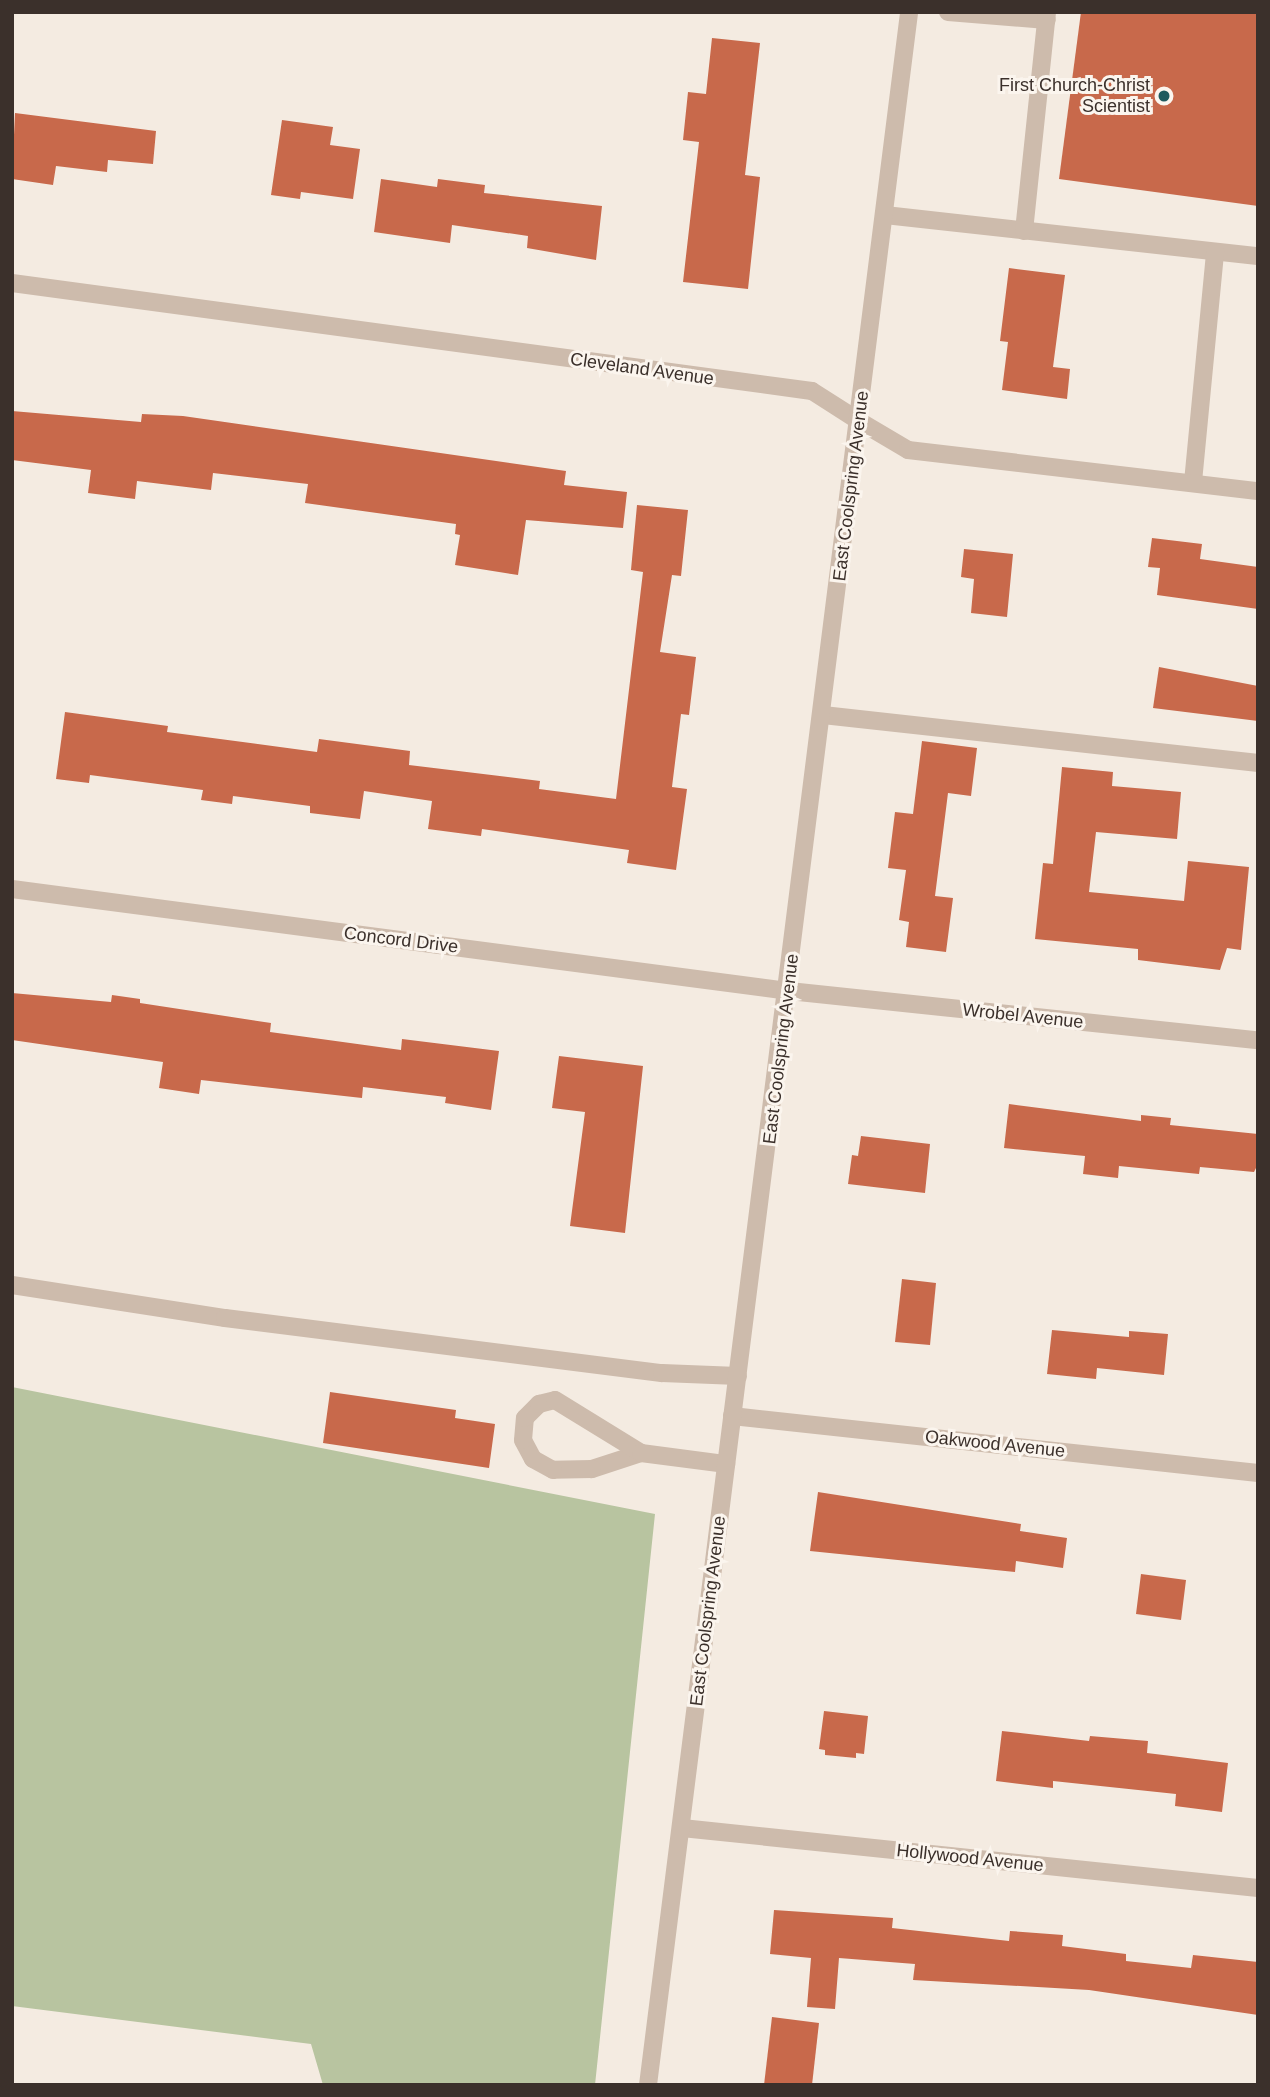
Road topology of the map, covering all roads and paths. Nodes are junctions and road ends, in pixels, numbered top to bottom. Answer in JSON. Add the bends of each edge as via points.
{"nodes":[{"id":1,"x":909,"y":12,"type":"edge"},
{"id":2,"x":948,"y":12,"type":"edge"},
{"id":3,"x":1047,"y":16,"type":"edge"},
{"id":4,"x":885,"y":215,"type":"junction"},
{"id":5,"x":1024,"y":231,"type":"junction"},
{"id":6,"x":1215,"y":252,"type":"junction"},
{"id":7,"x":1258,"y":256,"type":"edge"},
{"id":8,"x":12,"y":283,"type":"edge"},
{"id":9,"x":859,"y":421,"type":"junction"},
{"id":10,"x":1193,"y":482,"type":"junction"},
{"id":11,"x":1258,"y":491,"type":"edge"},
{"id":12,"x":823,"y":715,"type":"junction"},
{"id":13,"x":1258,"y":763,"type":"edge"},
{"id":14,"x":12,"y":889,"type":"edge"},
{"id":15,"x":789,"y":991,"type":"junction"},
{"id":16,"x":1258,"y":1040,"type":"edge"},
{"id":17,"x":12,"y":1285,"type":"edge"},
{"id":18,"x":738,"y":1376,"type":"junction"},
{"id":19,"x":732,"y":1416,"type":"junction"},
{"id":20,"x":641,"y":1452,"type":"junction"},
{"id":21,"x":726,"y":1464,"type":"junction"},
{"id":22,"x":1258,"y":1473,"type":"edge"},
{"id":23,"x":681,"y":1828,"type":"junction"},
{"id":24,"x":1258,"y":1888,"type":"edge"},
{"id":25,"x":649,"y":2085,"type":"edge"}],
"edges":[{"from":1,"to":4,"type":"street","name":"East Coolspring Avenue"},
{"from":2,"to":3,"type":"street"},
{"from":3,"to":5,"type":"street"},
{"from":4,"to":5,"type":"street"},
{"from":4,"to":9,"type":"street","name":"East Coolspring Avenue"},
{"from":5,"to":6,"type":"street"},
{"from":6,"to":7,"type":"street"},
{"from":6,"to":10,"type":"street"},
{"from":8,"to":9,"type":"street","name":"Cleveland Avenue","via":[[812,391]]},
{"from":9,"to":10,"type":"street","name":"Cleveland Avenue","via":[[908,450]]},
{"from":9,"to":12,"type":"street","name":"East Coolspring Avenue"},
{"from":10,"to":11,"type":"street","name":"Cleveland Avenue"},
{"from":12,"to":13,"type":"street"},
{"from":12,"to":15,"type":"street","name":"East Coolspring Avenue"},
{"from":14,"to":15,"type":"street","name":"Concord Drive"},
{"from":15,"to":16,"type":"street","name":"Wrobel Avenue"},
{"from":15,"to":18,"type":"street","name":"East Coolspring Avenue"},
{"from":17,"to":18,"type":"street","via":[[226,1318],[662,1373]]},
{"from":18,"to":19,"type":"street","name":"East Coolspring Avenue"},
{"from":19,"to":21,"type":"street","name":"East Coolspring Avenue"},
{"from":19,"to":22,"type":"street","name":"Oakwood Avenue"},
{"from":20,"to":20,"type":"street","via":[[555,1400],[539,1404],[525,1418],[523,1440],[533,1459],[553,1470],[592,1469]]},
{"from":20,"to":21,"type":"street"},
{"from":21,"to":23,"type":"street","name":"East Coolspring Avenue"},
{"from":23,"to":24,"type":"street","name":"Hollywood Avenue"},
{"from":23,"to":25,"type":"street","name":"East Coolspring Avenue"}]}
